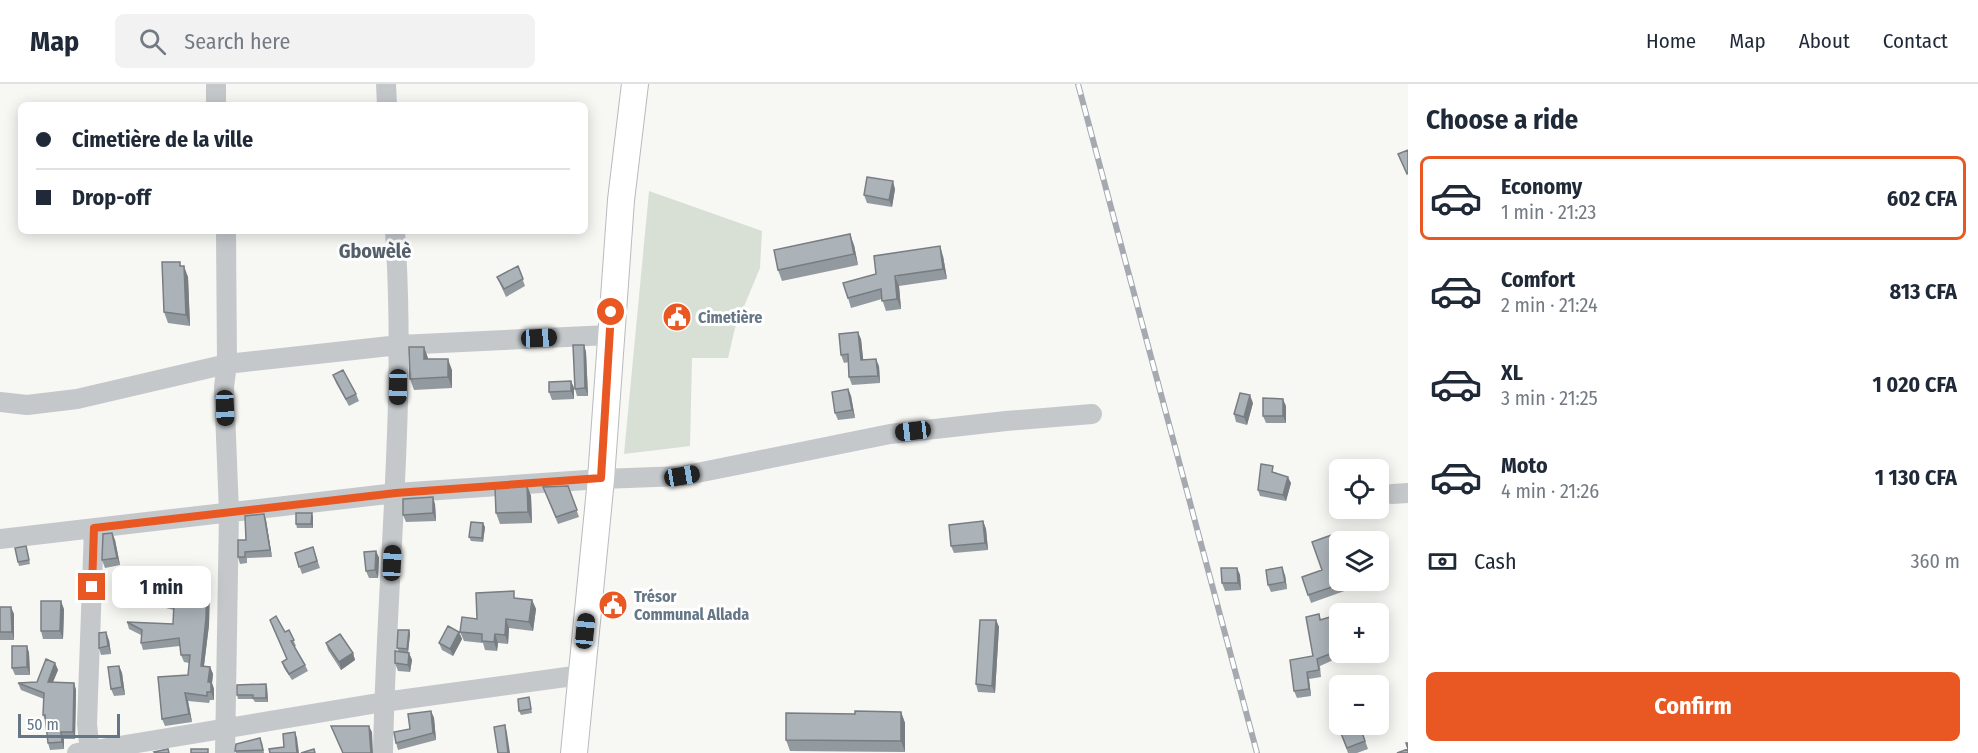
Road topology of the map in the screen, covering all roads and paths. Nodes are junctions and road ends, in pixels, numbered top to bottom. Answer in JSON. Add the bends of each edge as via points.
{"nodes":[{"id":1,"x":216,"y":84,"type":"edge"},
{"id":2,"x":386,"y":84,"type":"edge"},
{"id":3,"x":635,"y":84,"type":"edge"},
{"id":4,"x":216,"y":102,"type":"edge"},
{"id":5,"x":387,"y":102,"type":"edge"},
{"id":6,"x":226,"y":234,"type":"edge"},
{"id":7,"x":395,"y":234,"type":"edge"},
{"id":8,"x":609,"y":335,"type":"junction"},
{"id":9,"x":399,"y":345,"type":"junction"},
{"id":10,"x":227,"y":364,"type":"junction"},
{"id":11,"x":0,"y":402,"type":"edge"},
{"id":12,"x":1092,"y":414,"type":"dead end"},
{"id":13,"x":601,"y":478,"type":"junction"},
{"id":14,"x":396,"y":493,"type":"junction"},
{"id":15,"x":229,"y":512,"type":"junction"},
{"id":16,"x":94,"y":528,"type":"junction"},
{"id":17,"x":0,"y":539,"type":"edge"},
{"id":18,"x":581,"y":675,"type":"junction"},
{"id":19,"x":384,"y":702,"type":"junction"},
{"id":20,"x":225,"y":730,"type":"junction"},
{"id":21,"x":85,"y":752,"type":"edge"},
{"id":22,"x":225,"y":753,"type":"edge"},
{"id":23,"x":383,"y":753,"type":"edge"},
{"id":24,"x":574,"y":753,"type":"edge"}],
"edges":[{"from":1,"to":4,"type":"street"},
{"from":2,"to":5,"type":"street"},
{"from":3,"to":8,"type":"main road"},
{"from":6,"to":10,"type":"street"},
{"from":7,"to":9,"type":"street"},
{"from":8,"to":9,"type":"street"},
{"from":8,"to":13,"type":"main road"},
{"from":9,"to":10,"type":"street"},
{"from":9,"to":14,"type":"street"},
{"from":10,"to":11,"type":"street","via":[[77,399],[27,405]]},
{"from":10,"to":15,"type":"street","via":[[224,387]]},
{"from":12,"to":13,"type":"street","via":[[890,434],[682,476]]},
{"from":13,"to":14,"type":"street"},
{"from":13,"to":18,"type":"main road"},
{"from":14,"to":15,"type":"street"},
{"from":14,"to":19,"type":"street"},
{"from":15,"to":16,"type":"street"},
{"from":15,"to":20,"type":"street"},
{"from":16,"to":17,"type":"street"},
{"from":16,"to":21,"type":"street"},
{"from":18,"to":19,"type":"street"},
{"from":18,"to":24,"type":"main road"},
{"from":19,"to":20,"type":"street"},
{"from":19,"to":23,"type":"street"},
{"from":20,"to":21,"type":"street"},
{"from":20,"to":22,"type":"street"}]}
